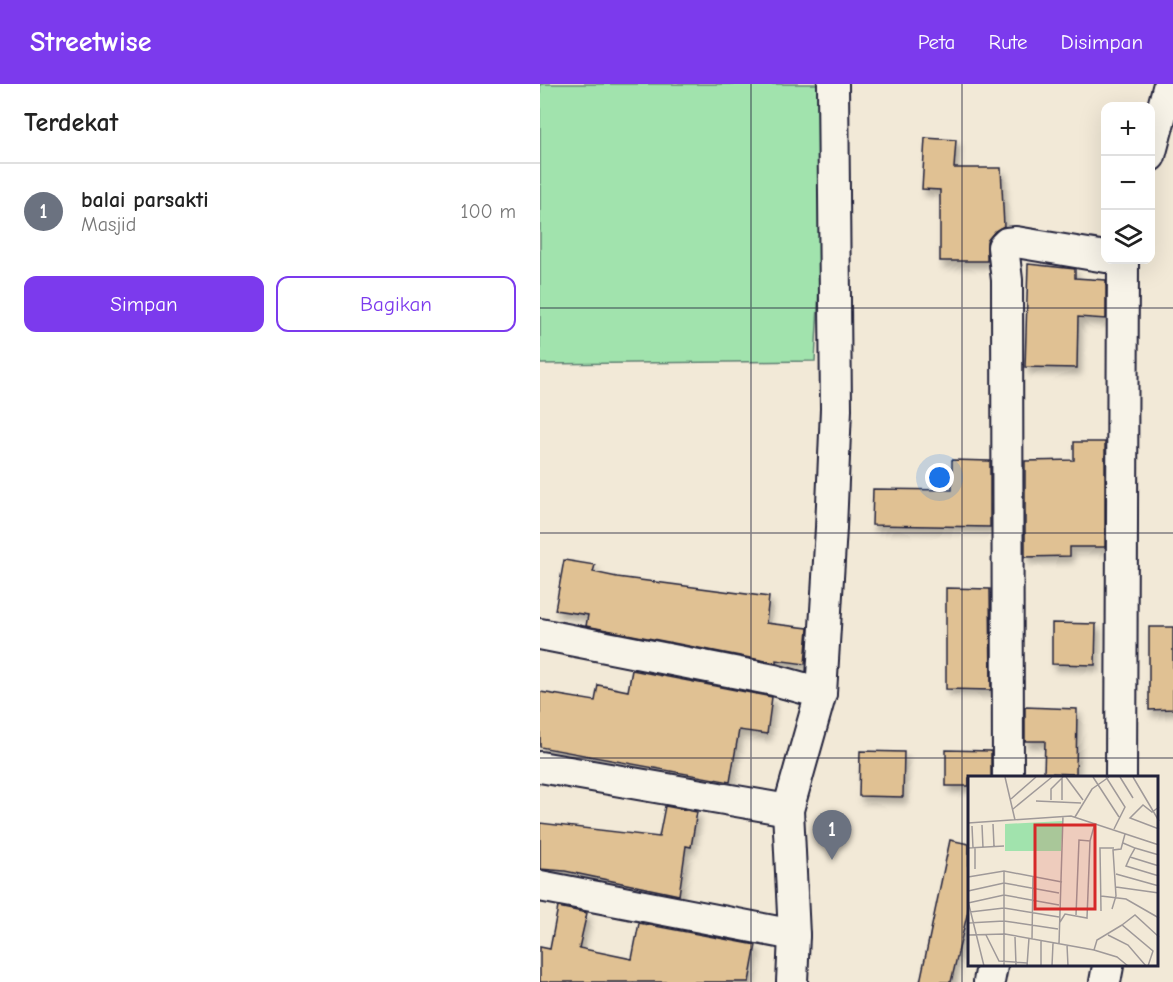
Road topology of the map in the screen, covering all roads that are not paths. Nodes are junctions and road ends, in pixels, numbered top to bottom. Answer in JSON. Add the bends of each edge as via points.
{"nodes":[{"id":1,"x":833,"y":84,"type":"edge"},
{"id":2,"x":1169,"y":84,"type":"edge"},
{"id":3,"x":1155,"y":137,"type":"edge"},
{"id":4,"x":1101,"y":256,"type":"edge"},
{"id":5,"x":1123,"y":264,"type":"edge"},
{"id":6,"x":540,"y":633,"type":"edge"},
{"id":7,"x":821,"y":693,"type":"junction"},
{"id":8,"x":540,"y":767,"type":"edge"},
{"id":9,"x":1008,"y":776,"type":"edge"},
{"id":10,"x":1121,"y":776,"type":"edge"},
{"id":11,"x":788,"y":810,"type":"junction"},
{"id":12,"x":540,"y":886,"type":"edge"},
{"id":13,"x":794,"y":935,"type":"junction"},
{"id":14,"x":992,"y":967,"type":"edge"},
{"id":15,"x":1108,"y":967,"type":"edge"},
{"id":16,"x":792,"y":982,"type":"edge"},
{"id":17,"x":989,"y":982,"type":"edge"},
{"id":18,"x":1105,"y":982,"type":"edge"}],
"edges":[{"from":1,"to":7,"type":"street","via":[[836,409]]},
{"from":2,"to":3,"type":"street"},
{"from":4,"to":9,"type":"street","via":[[1016,242],[1003,247],[1007,280]]},
{"from":5,"to":10,"type":"street"},
{"from":6,"to":7,"type":"street"},
{"from":7,"to":11,"type":"street"},
{"from":8,"to":11,"type":"street"},
{"from":11,"to":13,"type":"street"},
{"from":12,"to":13,"type":"street"},
{"from":13,"to":16,"type":"street"},
{"from":14,"to":17,"type":"street"},
{"from":15,"to":18,"type":"street"}]}
